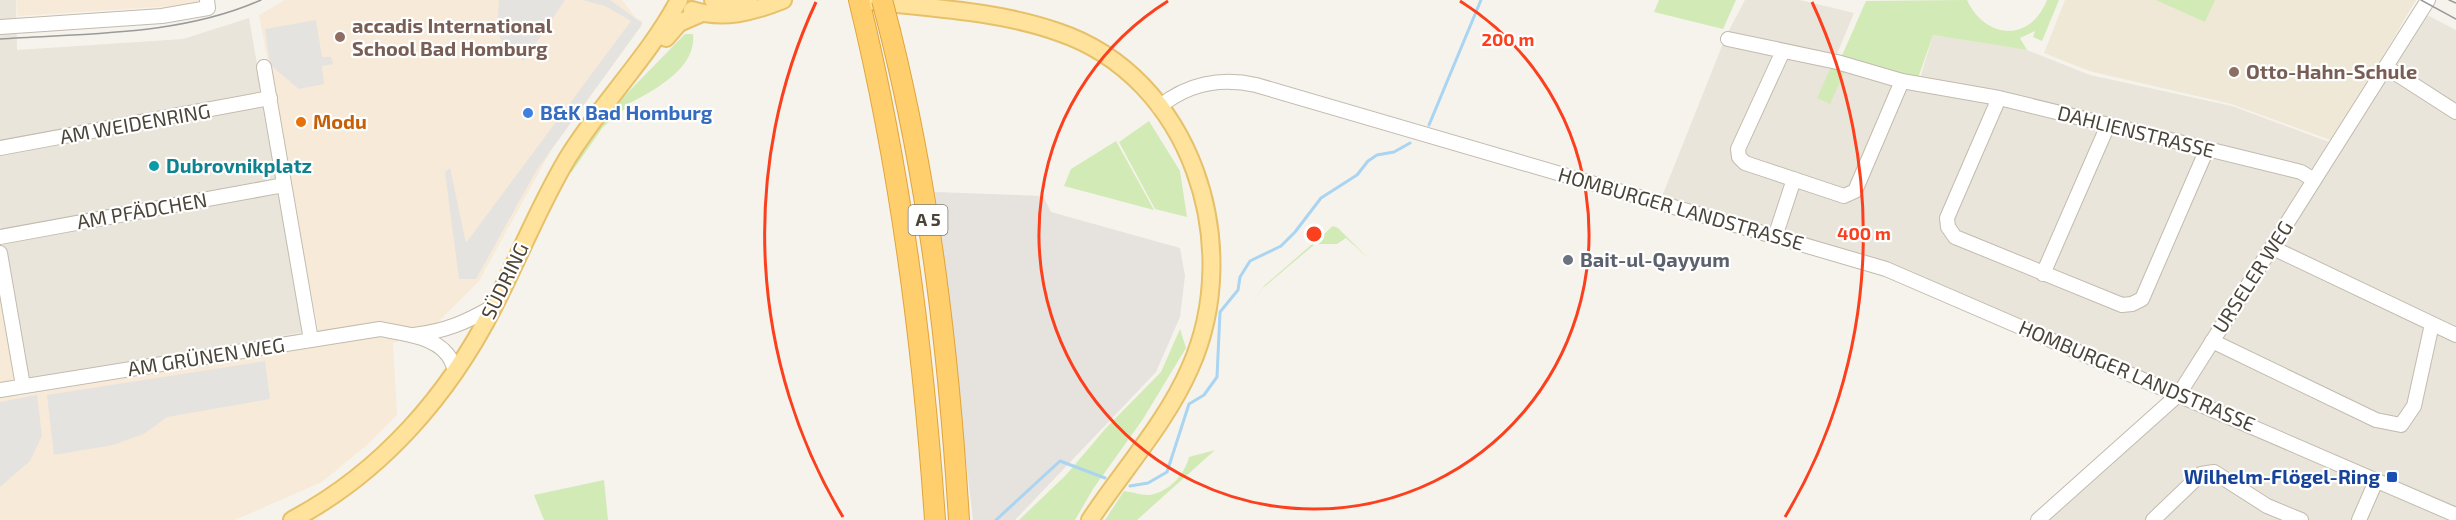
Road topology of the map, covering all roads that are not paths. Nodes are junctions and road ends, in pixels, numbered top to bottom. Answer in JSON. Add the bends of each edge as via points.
{"nodes":[{"id":1,"x":207,"y":0,"type":"edge"},
{"id":2,"x":762,"y":0,"type":"edge"},
{"id":3,"x":783,"y":0,"type":"edge"},
{"id":4,"x":860,"y":0,"type":"edge"},
{"id":5,"x":882,"y":0,"type":"edge"},
{"id":6,"x":2428,"y":0,"type":"edge"},
{"id":7,"x":674,"y":2,"type":"edge"},
{"id":8,"x":707,"y":7,"type":"edge"},
{"id":9,"x":0,"y":27,"type":"edge"},
{"id":10,"x":1728,"y":39,"type":"dead end"},
{"id":11,"x":1783,"y":51,"type":"junction"},
{"id":12,"x":264,"y":67,"type":"dead end"},
{"id":13,"x":2386,"y":67,"type":"junction"},
{"id":14,"x":1902,"y":81,"type":"junction"},
{"id":15,"x":619,"y":90,"type":"junction"},
{"id":16,"x":270,"y":98,"type":"junction"},
{"id":17,"x":1999,"y":98,"type":"junction"},
{"id":18,"x":1159,"y":107,"type":"junction"},
{"id":19,"x":2456,"y":112,"type":"edge"},
{"id":20,"x":2108,"y":125,"type":"junction"},
{"id":21,"x":0,"y":148,"type":"edge"},
{"id":22,"x":2207,"y":149,"type":"junction"},
{"id":23,"x":1794,"y":179,"type":"junction"},
{"id":24,"x":2314,"y":180,"type":"junction"},
{"id":25,"x":284,"y":185,"type":"junction"},
{"id":26,"x":0,"y":237,"type":"edge"},
{"id":27,"x":1775,"y":237,"type":"junction"},
{"id":28,"x":2273,"y":248,"type":"junction"},
{"id":29,"x":0,"y":253,"type":"edge"},
{"id":30,"x":2043,"y":274,"type":"junction"},
{"id":31,"x":494,"y":306,"type":"junction"},
{"id":32,"x":2432,"y":324,"type":"junction"},
{"id":33,"x":412,"y":335,"type":"junction"},
{"id":34,"x":2456,"y":335,"type":"edge"},
{"id":35,"x":311,"y":340,"type":"junction"},
{"id":36,"x":2212,"y":341,"type":"junction"},
{"id":37,"x":456,"y":371,"type":"junction"},
{"id":38,"x":23,"y":386,"type":"junction"},
{"id":39,"x":0,"y":390,"type":"edge"},
{"id":40,"x":2179,"y":394,"type":"junction"},
{"id":41,"x":2376,"y":481,"type":"junction"},
{"id":42,"x":2456,"y":515,"type":"edge"},
{"id":43,"x":292,"y":520,"type":"edge"},
{"id":44,"x":935,"y":520,"type":"edge"},
{"id":45,"x":959,"y":520,"type":"edge"},
{"id":46,"x":1090,"y":520,"type":"edge"},
{"id":47,"x":2038,"y":520,"type":"edge"},
{"id":48,"x":2153,"y":520,"type":"edge"},
{"id":49,"x":2301,"y":520,"type":"edge"},
{"id":50,"x":2359,"y":520,"type":"edge"}],
"edges":[{"from":1,"to":9,"type":"street","via":[[208,9],[162,16]]},
{"from":2,"to":8,"type":"main road"},
{"from":3,"to":8,"type":"main road","via":[[740,13]]},
{"from":4,"to":18,"type":"main road","via":[[1037,25],[1059,32],[1114,62]]},
{"from":4,"to":44,"type":"highway","number":"A 5","via":[[906,234],[928,414]]},
{"from":5,"to":45,"type":"highway","number":"A 5","bridge":true,"via":[[919,166],[933,252],[952,412]]},
{"from":6,"to":13,"type":"street","name":"URSELER WEG"},
{"from":7,"to":8,"type":"main road"},
{"from":7,"to":15,"type":"main road","name":"SÜDRING","via":[[658,36]]},
{"from":8,"to":15,"type":"main road","via":[[680,23]]},
{"from":10,"to":11,"type":"street","name":"DAHLIENSTRASSE"},
{"from":11,"to":14,"type":"street","name":"DAHLIENSTRASSE"},
{"from":11,"to":23,"type":"street","via":[[1738,149],[1745,163]]},
{"from":12,"to":16,"type":"street"},
{"from":13,"to":19,"type":"street"},
{"from":13,"to":24,"type":"street","name":"URSELER WEG"},
{"from":14,"to":17,"type":"street","name":"DAHLIENSTRASSE"},
{"from":14,"to":23,"type":"street","via":[[1855,191],[1844,196]]},
{"from":15,"to":31,"type":"main road","name":"SÜDRING","via":[[566,161]]},
{"from":16,"to":21,"type":"street","name":"AM WEIDENRING"},
{"from":16,"to":25,"type":"street"},
{"from":17,"to":20,"type":"street","name":"DAHLIENSTRASSE"},
{"from":17,"to":30,"type":"street","via":[[1947,218],[1948,227],[1955,237]]},
{"from":18,"to":27,"type":"street","name":"HOMBURGER LANDSTRASSE","via":[[1197,86],[1244,82]]},
{"from":18,"to":46,"type":"main road","via":[[1186,150],[1204,199],[1212,246],[1208,311],[1198,348],[1181,385]]},
{"from":20,"to":22,"type":"street","name":"DAHLIENSTRASSE"},
{"from":20,"to":30,"type":"street"},
{"from":22,"to":24,"type":"street","name":"DAHLIENSTRASSE","via":[[2301,172]]},
{"from":22,"to":30,"type":"street","via":[[2142,298],[2122,305]]},
{"from":23,"to":27,"type":"street"},
{"from":24,"to":28,"type":"street","name":"URSELER WEG"},
{"from":25,"to":26,"type":"street","name":"AM PFÄDCHEN"},
{"from":25,"to":35,"type":"street"},
{"from":27,"to":40,"type":"street","name":"HOMBURGER LANDSTRASSE","via":[[1886,268]]},
{"from":28,"to":32,"type":"street"},
{"from":28,"to":36,"type":"street","name":"URSELER WEG"},
{"from":29,"to":38,"type":"street"},
{"from":31,"to":33,"type":"street","name":"AM GRÜNEN WEG","via":[[464,324],[441,332]]},
{"from":31,"to":37,"type":"main road","name":"SÜDRING"},
{"from":32,"to":34,"type":"street"},
{"from":32,"to":36,"type":"street","via":[[2414,406],[2401,425],[2376,420]]},
{"from":33,"to":35,"type":"street","name":"AM GRÜNEN WEG","via":[[380,329]]},
{"from":33,"to":37,"type":"street","name":"AM GRÜNEN WEG","via":[[447,353]]},
{"from":35,"to":38,"type":"street","name":"AM GRÜNEN WEG"},
{"from":36,"to":40,"type":"street","name":"URSELER WEG"},
{"from":37,"to":43,"type":"main road","name":"SÜDRING","via":[[422,415],[372,466]]},
{"from":38,"to":39,"type":"street","name":"AM GRÜNEN WEG"},
{"from":40,"to":41,"type":"street","name":"HOMBURGER LANDSTRASSE"},
{"from":40,"to":47,"type":"street","name":"URSELER WEG"},
{"from":41,"to":42,"type":"street","name":"HOMBURGER LANDSTRASSE"},
{"from":41,"to":50,"type":"street"},
{"from":48,"to":49,"type":"street","via":[[2201,474],[2214,472],[2267,506]]}]}
